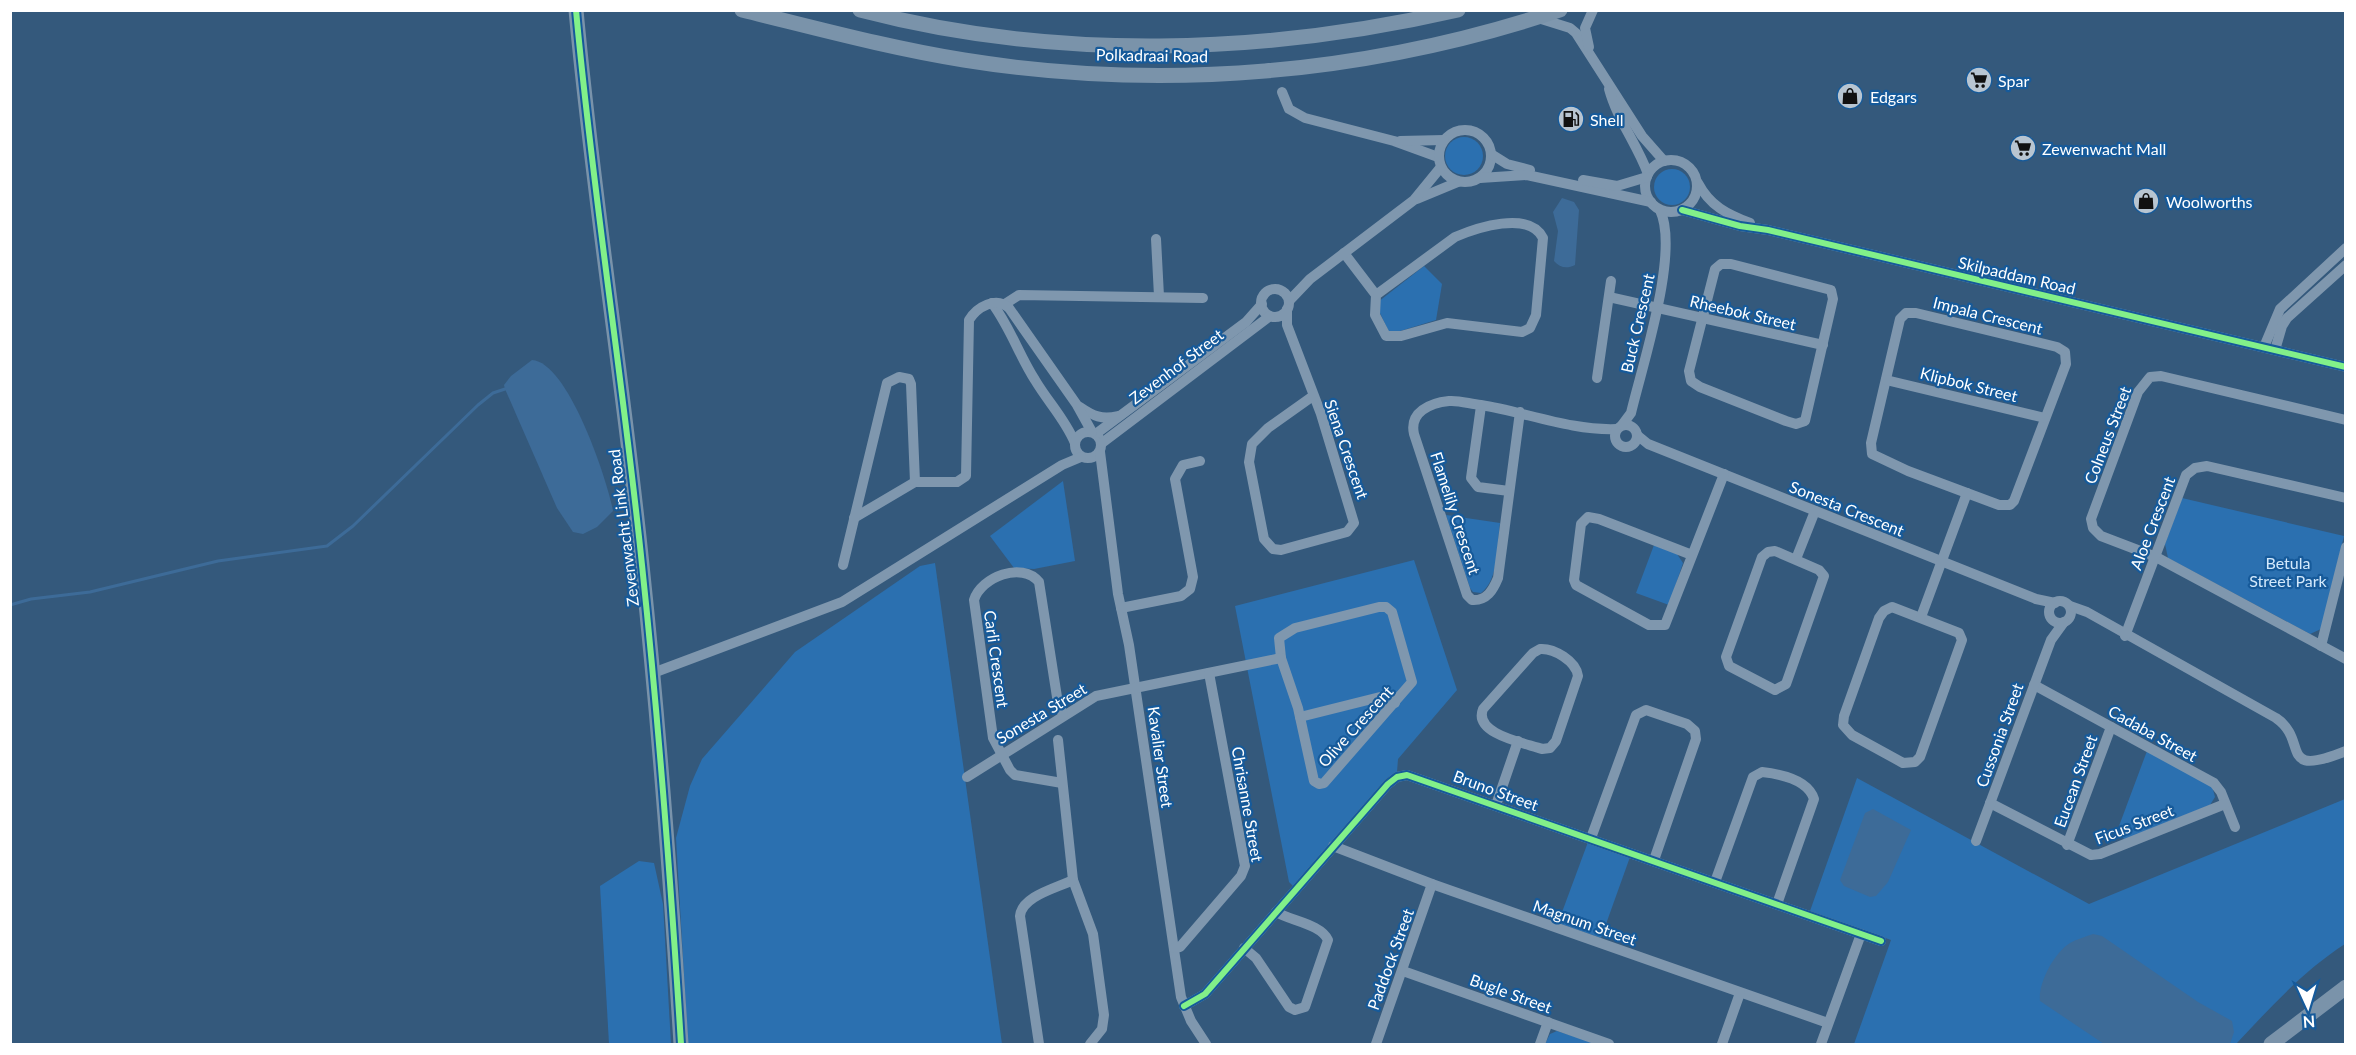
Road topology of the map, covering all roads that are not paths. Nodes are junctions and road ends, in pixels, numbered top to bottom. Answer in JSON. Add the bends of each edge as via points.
{"nodes":[{"id":1,"x":576,"y":10,"type":"edge"},
{"id":2,"x":742,"y":10,"type":"edge"},
{"id":3,"x":860,"y":10,"type":"edge"},
{"id":4,"x":1458,"y":10,"type":"edge"},
{"id":5,"x":1560,"y":10,"type":"edge"},
{"id":6,"x":1593,"y":10,"type":"edge"},
{"id":7,"x":1538,"y":18,"type":"junction"},
{"id":8,"x":1592,"y":56,"type":"junction"},
{"id":9,"x":1608,"y":86,"type":"junction"},
{"id":10,"x":1282,"y":92,"type":"dead end"},
{"id":11,"x":1444,"y":140,"type":"junction"},
{"id":12,"x":1394,"y":141,"type":"junction"},
{"id":13,"x":1491,"y":154,"type":"junction"},
{"id":14,"x":1664,"y":161,"type":"junction"},
{"id":15,"x":1439,"y":162,"type":"junction"},
{"id":16,"x":1648,"y":175,"type":"junction"},
{"id":17,"x":1480,"y":178,"type":"junction"},
{"id":18,"x":1697,"y":180,"type":"junction"},
{"id":19,"x":1458,"y":182,"type":"junction"},
{"id":20,"x":1414,"y":200,"type":"junction"},
{"id":21,"x":1651,"y":202,"type":"junction"},
{"id":22,"x":1660,"y":210,"type":"junction"},
{"id":23,"x":1679,"y":211,"type":"junction"},
{"id":24,"x":1768,"y":230,"type":"junction"},
{"id":25,"x":1665,"y":238,"type":"junction"},
{"id":26,"x":1156,"y":239,"type":"dead end"},
{"id":27,"x":2346,"y":248,"type":"edge"},
{"id":28,"x":1344,"y":253,"type":"junction"},
{"id":29,"x":2346,"y":265,"type":"edge"},
{"id":30,"x":1310,"y":279,"type":"junction"},
{"id":31,"x":1611,"y":282,"type":"dead end"},
{"id":32,"x":1281,"y":290,"type":"junction"},
{"id":33,"x":1376,"y":295,"type":"junction"},
{"id":34,"x":1159,"y":296,"type":"junction"},
{"id":35,"x":1609,"y":297,"type":"junction"},
{"id":36,"x":1203,"y":298,"type":"dead end"},
{"id":37,"x":992,"y":303,"type":"junction"},
{"id":38,"x":1005,"y":304,"type":"junction"},
{"id":39,"x":1262,"y":304,"type":"junction"},
{"id":40,"x":1288,"y":305,"type":"junction"},
{"id":41,"x":1657,"y":307,"type":"junction"},
{"id":42,"x":1274,"y":316,"type":"junction"},
{"id":43,"x":1703,"y":318,"type":"junction"},
{"id":44,"x":1287,"y":324,"type":"junction"},
{"id":45,"x":1823,"y":345,"type":"junction"},
{"id":46,"x":2269,"y":349,"type":"junction"},
{"id":47,"x":2346,"y":367,"type":"edge"},
{"id":48,"x":1597,"y":378,"type":"dead end"},
{"id":49,"x":1886,"y":380,"type":"junction"},
{"id":50,"x":1313,"y":396,"type":"junction"},
{"id":51,"x":1077,"y":405,"type":"junction"},
{"id":52,"x":1481,"y":406,"type":"junction"},
{"id":53,"x":1521,"y":412,"type":"junction"},
{"id":54,"x":1631,"y":413,"type":"junction"},
{"id":55,"x":1121,"y":416,"type":"junction"},
{"id":56,"x":2045,"y":418,"type":"junction"},
{"id":57,"x":2346,"y":420,"type":"edge"},
{"id":58,"x":1618,"y":431,"type":"junction"},
{"id":59,"x":1634,"y":436,"type":"junction"},
{"id":60,"x":1098,"y":440,"type":"junction"},
{"id":61,"x":1080,"y":451,"type":"junction"},
{"id":62,"x":1200,"y":461,"type":"dead end"},
{"id":63,"x":1100,"y":469,"type":"junction"},
{"id":64,"x":1724,"y":474,"type":"junction"},
{"id":65,"x":915,"y":483,"type":"junction"},
{"id":66,"x":1509,"y":491,"type":"junction"},
{"id":67,"x":1967,"y":493,"type":"junction"},
{"id":68,"x":2346,"y":498,"type":"edge"},
{"id":69,"x":1815,"y":511,"type":"junction"},
{"id":70,"x":854,"y":518,"type":"junction"},
{"id":71,"x":2346,"y":547,"type":"edge"},
{"id":72,"x":1692,"y":555,"type":"junction"},
{"id":73,"x":2156,"y":557,"type":"junction"},
{"id":74,"x":1796,"y":559,"type":"junction"},
{"id":75,"x":1940,"y":561,"type":"junction"},
{"id":76,"x":843,"y":565,"type":"dead end"},
{"id":77,"x":2342,"y":579,"type":"edge"},
{"id":78,"x":1121,"y":608,"type":"junction"},
{"id":79,"x":2052,"y":611,"type":"junction"},
{"id":80,"x":2068,"y":615,"type":"junction"},
{"id":81,"x":1921,"y":617,"type":"junction"},
{"id":82,"x":2125,"y":636,"type":"junction"},
{"id":83,"x":2051,"y":640,"type":"junction"},
{"id":84,"x":2321,"y":646,"type":"junction"},
{"id":85,"x":1281,"y":658,"type":"junction"},
{"id":86,"x":2346,"y":659,"type":"edge"},
{"id":87,"x":653,"y":673,"type":"junction"},
{"id":88,"x":1209,"y":673,"type":"junction"},
{"id":89,"x":2034,"y":685,"type":"junction"},
{"id":90,"x":1136,"y":687,"type":"junction"},
{"id":91,"x":1395,"y":703,"type":"junction"},
{"id":92,"x":1063,"y":715,"type":"junction"},
{"id":93,"x":1300,"y":717,"type":"junction"},
{"id":94,"x":2111,"y":728,"type":"junction"},
{"id":95,"x":1058,"y":740,"type":"dead end"},
{"id":96,"x":1518,"y":741,"type":"junction"},
{"id":97,"x":2346,"y":751,"type":"edge"},
{"id":98,"x":1002,"y":754,"type":"junction"},
{"id":99,"x":967,"y":777,"type":"dead end"},
{"id":100,"x":1062,"y":783,"type":"junction"},
{"id":101,"x":1990,"y":803,"type":"junction"},
{"id":102,"x":2225,"y":804,"type":"junction"},
{"id":103,"x":1496,"y":805,"type":"junction"},
{"id":104,"x":2235,"y":827,"type":"dead end"},
{"id":105,"x":1591,"y":838,"type":"junction"},
{"id":106,"x":1976,"y":841,"type":"dead end"},
{"id":107,"x":2067,"y":845,"type":"junction"},
{"id":108,"x":1333,"y":846,"type":"junction"},
{"id":109,"x":1654,"y":860,"type":"junction"},
{"id":110,"x":1073,"y":880,"type":"junction"},
{"id":111,"x":1715,"y":882,"type":"junction"},
{"id":112,"x":1432,"y":884,"type":"junction"},
{"id":113,"x":1777,"y":904,"type":"junction"},
{"id":114,"x":1276,"y":912,"type":"junction"},
{"id":115,"x":1861,"y":934,"type":"junction"},
{"id":116,"x":1881,"y":941,"type":"dead end"},
{"id":117,"x":1174,"y":948,"type":"junction"},
{"id":118,"x":1244,"y":948,"type":"junction"},
{"id":119,"x":1403,"y":971,"type":"junction"},
{"id":120,"x":2346,"y":987,"type":"edge"},
{"id":121,"x":1740,"y":993,"type":"junction"},
{"id":122,"x":1184,"y":1006,"type":"junction"},
{"id":123,"x":1548,"y":1022,"type":"junction"},
{"id":124,"x":1828,"y":1023,"type":"junction"},
{"id":125,"x":681,"y":1044,"type":"edge"},
{"id":126,"x":1039,"y":1044,"type":"edge"},
{"id":127,"x":1090,"y":1044,"type":"edge"},
{"id":128,"x":1206,"y":1044,"type":"edge"},
{"id":129,"x":1376,"y":1044,"type":"edge"},
{"id":130,"x":1540,"y":1044,"type":"edge"},
{"id":131,"x":1609,"y":1044,"type":"edge"},
{"id":132,"x":1722,"y":1044,"type":"edge"},
{"id":133,"x":1821,"y":1044,"type":"edge"},
{"id":134,"x":2271,"y":1044,"type":"edge"}],
"edges":[{"from":1,"to":87,"type":"main road","name":"Zevenwacht Link Road","via":[[584,107]]},
{"from":2,"to":7,"type":"main road","name":"Polkadraai Road","via":[[965,60],[1064,72],[1184,75],[1365,60]]},
{"from":3,"to":4,"type":"main road","name":"Polkadraai Road","via":[[944,30],[1028,41],[1167,45],[1331,34]]},
{"from":5,"to":7,"type":"main road","name":"Polkadraai Road"},
{"from":6,"to":8,"type":"street","via":[[1585,28]]},
{"from":7,"to":8,"type":"street","via":[[1570,28]]},
{"from":8,"to":9,"type":"street"},
{"from":9,"to":14,"type":"street"},
{"from":9,"to":16,"type":"street","via":[[1613,105],[1640,152]]},
{"from":10,"to":12,"type":"street","via":[[1289,109],[1305,118]]},
{"from":11,"to":12,"type":"street"},
{"from":11,"to":13,"type":"street","via":[[1460,130],[1475,132],[1486,141]]},
{"from":11,"to":15,"type":"street"},
{"from":12,"to":15,"type":"street"},
{"from":13,"to":16,"type":"street","via":[[1518,167],[1611,186]]},
{"from":13,"to":17,"type":"street","via":[[1489,167]]},
{"from":14,"to":16,"type":"street"},
{"from":14,"to":18,"type":"street","via":[[1685,164]]},
{"from":15,"to":19,"type":"street","via":[[1446,175]]},
{"from":15,"to":20,"type":"street","name":"Zevenhof Street"},
{"from":16,"to":21,"type":"street","via":[[1645,185]]},
{"from":17,"to":19,"type":"street"},
{"from":17,"to":21,"type":"street","via":[[1527,175]]},
{"from":18,"to":23,"type":"street","via":[[1696,194]]},
{"from":18,"to":24,"type":"street","name":"Skilpaddam Road","via":[[1708,198],[1726,214]]},
{"from":19,"to":20,"type":"street","name":"Zevenhof Street"},
{"from":20,"to":28,"type":"street","name":"Zevenhof Street"},
{"from":21,"to":22,"type":"street"},
{"from":22,"to":23,"type":"street"},
{"from":22,"to":25,"type":"street"},
{"from":23,"to":24,"type":"street","name":"Skilpaddam Road"},
{"from":23,"to":25,"type":"street"},
{"from":24,"to":46,"type":"street","name":"Skilpaddam Road"},
{"from":25,"to":41,"type":"street","name":"Buck Crescent","via":[[1664,274]]},
{"from":26,"to":34,"type":"street"},
{"from":27,"to":46,"type":"street","via":[[2280,309]]},
{"from":28,"to":30,"type":"street","name":"Zevenhof Street"},
{"from":28,"to":33,"type":"street"},
{"from":29,"to":46,"type":"street","via":[[2287,318]]},
{"from":30,"to":32,"type":"street","name":"Zevenhof Street"},
{"from":30,"to":40,"type":"street","name":"Zevenhof Street"},
{"from":31,"to":35,"type":"street"},
{"from":32,"to":39,"type":"street","name":"Zevenhof Street","via":[[1268,291]]},
{"from":32,"to":40,"type":"street"},
{"from":33,"to":33,"type":"street","via":[[1376,315],[1389,338],[1448,322],[1522,332],[1530,328],[1536,315],[1543,238],[1534,228],[1510,223],[1469,231]]},
{"from":34,"to":36,"type":"street"},
{"from":34,"to":38,"type":"street","via":[[1019,296]]},
{"from":35,"to":41,"type":"street","name":"Rheebok Street"},
{"from":35,"to":48,"type":"street"},
{"from":37,"to":38,"type":"street"},
{"from":37,"to":61,"type":"street"},
{"from":37,"to":65,"type":"street","via":[[975,311],[969,320],[966,476],[957,482]]},
{"from":38,"to":51,"type":"street"},
{"from":39,"to":42,"type":"street"},
{"from":39,"to":55,"type":"street","name":"Zevenhof Street","via":[[1246,322]]},
{"from":40,"to":42,"type":"street","name":"Zevenhof Street"},
{"from":40,"to":44,"type":"street","name":"Siena Crescent"},
{"from":41,"to":43,"type":"street","name":"Rheebok Street"},
{"from":41,"to":54,"type":"street","name":"Buck Crescent"},
{"from":42,"to":44,"type":"street"},
{"from":42,"to":60,"type":"street","name":"Zevenhof Street"},
{"from":43,"to":45,"type":"street","name":"Rheebok Street"},
{"from":43,"to":45,"type":"street","via":[[1714,269],[1731,264],[1831,290],[1833,299]]},
{"from":43,"to":45,"type":"street","via":[[1689,371],[1694,384],[1792,423],[1805,421]]},
{"from":44,"to":50,"type":"street","name":"Siena Crescent"},
{"from":46,"to":47,"type":"street","name":"Skilpaddam Road"},
{"from":49,"to":56,"type":"street","name":"Klipbok Street"},
{"from":49,"to":56,"type":"street","name":"Impala Crescent","via":[[1900,319],[1911,312],[2056,346],[2065,352],[2066,361]]},
{"from":49,"to":67,"type":"street","name":"Impala Crescent","via":[[1871,443],[1872,454]]},
{"from":50,"to":50,"type":"street","name":"Siena Crescent","via":[[1354,523],[1347,532],[1273,549],[1264,539],[1249,454],[1257,437]]},
{"from":51,"to":55,"type":"street","via":[[1093,416]]},
{"from":51,"to":60,"type":"street"},
{"from":52,"to":53,"type":"street","name":"Flamelily Crescent"},
{"from":52,"to":66,"type":"street","name":"Flamelily Crescent","via":[[1471,478],[1478,487]]},
{"from":52,"to":66,"type":"street","name":"Flamelily Crescent","via":[[1455,401],[1441,403],[1421,410],[1413,427],[1467,595],[1472,600],[1487,597],[1498,578]]},
{"from":53,"to":58,"type":"street"},
{"from":53,"to":66,"type":"street","name":"Flamelily Crescent"},
{"from":54,"to":58,"type":"street","name":"Buck Crescent"},
{"from":54,"to":59,"type":"street","name":"Buck Crescent"},
{"from":55,"to":60,"type":"street","name":"Zevenhof Street"},
{"from":56,"to":67,"type":"street","name":"Impala Crescent","via":[[2012,504],[1999,505]]},
{"from":57,"to":73,"type":"street","name":"Colneus Street","via":[[2161,376],[2146,380],[2138,392],[2091,519],[2101,536]]},
{"from":58,"to":59,"type":"street"},
{"from":58,"to":59,"type":"street","via":[[1621,446]]},
{"from":59,"to":64,"type":"street","name":"Sonesta Crescent"},
{"from":60,"to":61,"type":"street"},
{"from":60,"to":61,"type":"street","via":[[1081,435]]},
{"from":60,"to":63,"type":"street","name":"Kavalier Street"},
{"from":61,"to":63,"type":"street"},
{"from":61,"to":87,"type":"street","via":[[842,602]]},
{"from":62,"to":78,"type":"street","via":[[1183,465],[1175,479],[1192,585],[1181,596]]},
{"from":63,"to":78,"type":"street","name":"Kavalier Street"},
{"from":64,"to":69,"type":"street","name":"Sonesta Crescent"},
{"from":64,"to":72,"type":"street"},
{"from":65,"to":70,"type":"street"},
{"from":65,"to":70,"type":"street","via":[[911,384],[900,377],[887,383]]},
{"from":67,"to":75,"type":"street"},
{"from":68,"to":73,"type":"street","name":"Aloe Crescent","via":[[2207,466],[2195,468],[2186,475]]},
{"from":69,"to":74,"type":"street"},
{"from":69,"to":75,"type":"street","name":"Sonesta Crescent"},
{"from":70,"to":76,"type":"street"},
{"from":71,"to":77,"type":"street"},
{"from":72,"to":72,"type":"street","via":[[1662,627],[1649,626],[1576,585],[1574,580],[1581,525],[1588,517]]},
{"from":73,"to":82,"type":"street","name":"Aloe Crescent"},
{"from":73,"to":84,"type":"street"},
{"from":74,"to":74,"type":"street","via":[[1775,551],[1762,557],[1726,657],[1729,666],[1775,690],[1786,684],[1824,579],[1820,570]]},
{"from":75,"to":79,"type":"street","name":"Sonesta Crescent","via":[[2036,599]]},
{"from":75,"to":81,"type":"street"},
{"from":77,"to":84,"type":"street"},
{"from":78,"to":90,"type":"street","name":"Kavalier Street"},
{"from":79,"to":80,"type":"street"},
{"from":79,"to":80,"type":"street","via":[[2063,601]]},
{"from":79,"to":83,"type":"street","name":"Cussonia Street"},
{"from":80,"to":82,"type":"street","via":[[2091,616]]},
{"from":80,"to":83,"type":"street","name":"Cussonia Street"},
{"from":81,"to":81,"type":"street","via":[[1959,633],[1962,643],[1920,757],[1908,764],[1852,735],[1845,729],[1844,716],[1881,613],[1892,607]]},
{"from":82,"to":97,"type":"street","via":[[2276,718],[2284,725],[2296,753],[2305,760],[2320,761]]},
{"from":83,"to":89,"type":"street","name":"Cussonia Street"},
{"from":84,"to":86,"type":"street"},
{"from":85,"to":88,"type":"street","name":"Sonesta Street"},
{"from":85,"to":91,"type":"street","name":"Olive Crescent","via":[[1279,638],[1284,633],[1386,607],[1395,620],[1412,674],[1412,682]]},
{"from":85,"to":93,"type":"street","name":"Olive Crescent"},
{"from":87,"to":125,"type":"main road","name":"Zevenwacht Link Road"},
{"from":88,"to":90,"type":"street","name":"Sonesta Street"},
{"from":88,"to":117,"type":"street","name":"Chrisanne Street","via":[[1245,866],[1241,876],[1180,947]]},
{"from":89,"to":94,"type":"street","name":"Cadaba Street"},
{"from":89,"to":101,"type":"street","name":"Cussonia Street"},
{"from":90,"to":92,"type":"street","name":"Sonesta Street","via":[[1096,696]]},
{"from":90,"to":117,"type":"street","name":"Kavalier Street"},
{"from":91,"to":93,"type":"street","via":[[1380,697]]},
{"from":91,"to":93,"type":"street","name":"Olive Crescent","via":[[1319,784],[1314,781]]},
{"from":92,"to":98,"type":"street","name":"Sonesta Street"},
{"from":92,"to":98,"type":"street","name":"Carli Crescent","via":[[1040,586],[1030,575],[1000,574],[979,590],[974,604],[993,738]]},
{"from":94,"to":102,"type":"street","name":"Cadaba Street","via":[[2214,783]]},
{"from":94,"to":107,"type":"street","name":"Eucean Street"},
{"from":95,"to":100,"type":"street"},
{"from":96,"to":96,"type":"street","via":[[1542,749],[1552,746],[1578,679],[1575,665],[1548,649],[1533,653],[1482,712],[1486,728]]},
{"from":96,"to":103,"type":"street"},
{"from":98,"to":99,"type":"street","name":"Sonesta Street"},
{"from":98,"to":100,"type":"street","name":"Carli Crescent","via":[[1016,775]]},
{"from":100,"to":110,"type":"street"},
{"from":101,"to":106,"type":"street","name":"Cussonia Street"},
{"from":101,"to":107,"type":"street","name":"Ficus Street"},
{"from":102,"to":104,"type":"street","name":"Cadaba Street"},
{"from":102,"to":107,"type":"street","name":"Ficus Street","via":[[2100,854],[2086,855]]},
{"from":103,"to":105,"type":"street","name":"Bruno Street"},
{"from":103,"to":108,"type":"street","name":"Bruno Street","via":[[1402,775],[1388,784]]},
{"from":105,"to":109,"type":"street","name":"Bruno Street"},
{"from":105,"to":109,"type":"street","via":[[1636,715],[1646,710],[1687,724],[1695,731],[1696,739]]},
{"from":108,"to":112,"type":"street","name":"Magnum Street"},
{"from":108,"to":114,"type":"street","name":"Bruno Street"},
{"from":109,"to":111,"type":"street","name":"Bruno Street"},
{"from":110,"to":126,"type":"street","via":[[1027,902],[1020,912]]},
{"from":110,"to":127,"type":"street","via":[[1093,934],[1104,1015],[1102,1029]]},
{"from":111,"to":113,"type":"street","name":"Bruno Street"},
{"from":111,"to":113,"type":"street","via":[[1753,777],[1762,772],[1802,783],[1814,799]]},
{"from":112,"to":119,"type":"street","name":"Paddock Street"},
{"from":112,"to":121,"type":"street","name":"Magnum Street"},
{"from":113,"to":115,"type":"street","name":"Bruno Street"},
{"from":114,"to":118,"type":"street","name":"Bruno Street"},
{"from":114,"to":118,"type":"street","via":[[1320,930],[1328,940],[1305,1007],[1289,1007],[1257,958]]},
{"from":115,"to":116,"type":"street","name":"Bruno Street"},
{"from":115,"to":124,"type":"street"},
{"from":117,"to":122,"type":"street","name":"Kavalier Street"},
{"from":118,"to":122,"type":"street","name":"Bruno Street","via":[[1205,994]]},
{"from":119,"to":123,"type":"street","name":"Bugle Street"},
{"from":119,"to":129,"type":"street","name":"Paddock Street"},
{"from":120,"to":134,"type":"main road"},
{"from":121,"to":124,"type":"street","name":"Magnum Street"},
{"from":121,"to":132,"type":"street"},
{"from":122,"to":128,"type":"street","name":"Kavalier Street"},
{"from":123,"to":130,"type":"street"},
{"from":123,"to":131,"type":"street","name":"Bugle Street"},
{"from":124,"to":133,"type":"street"}]}
